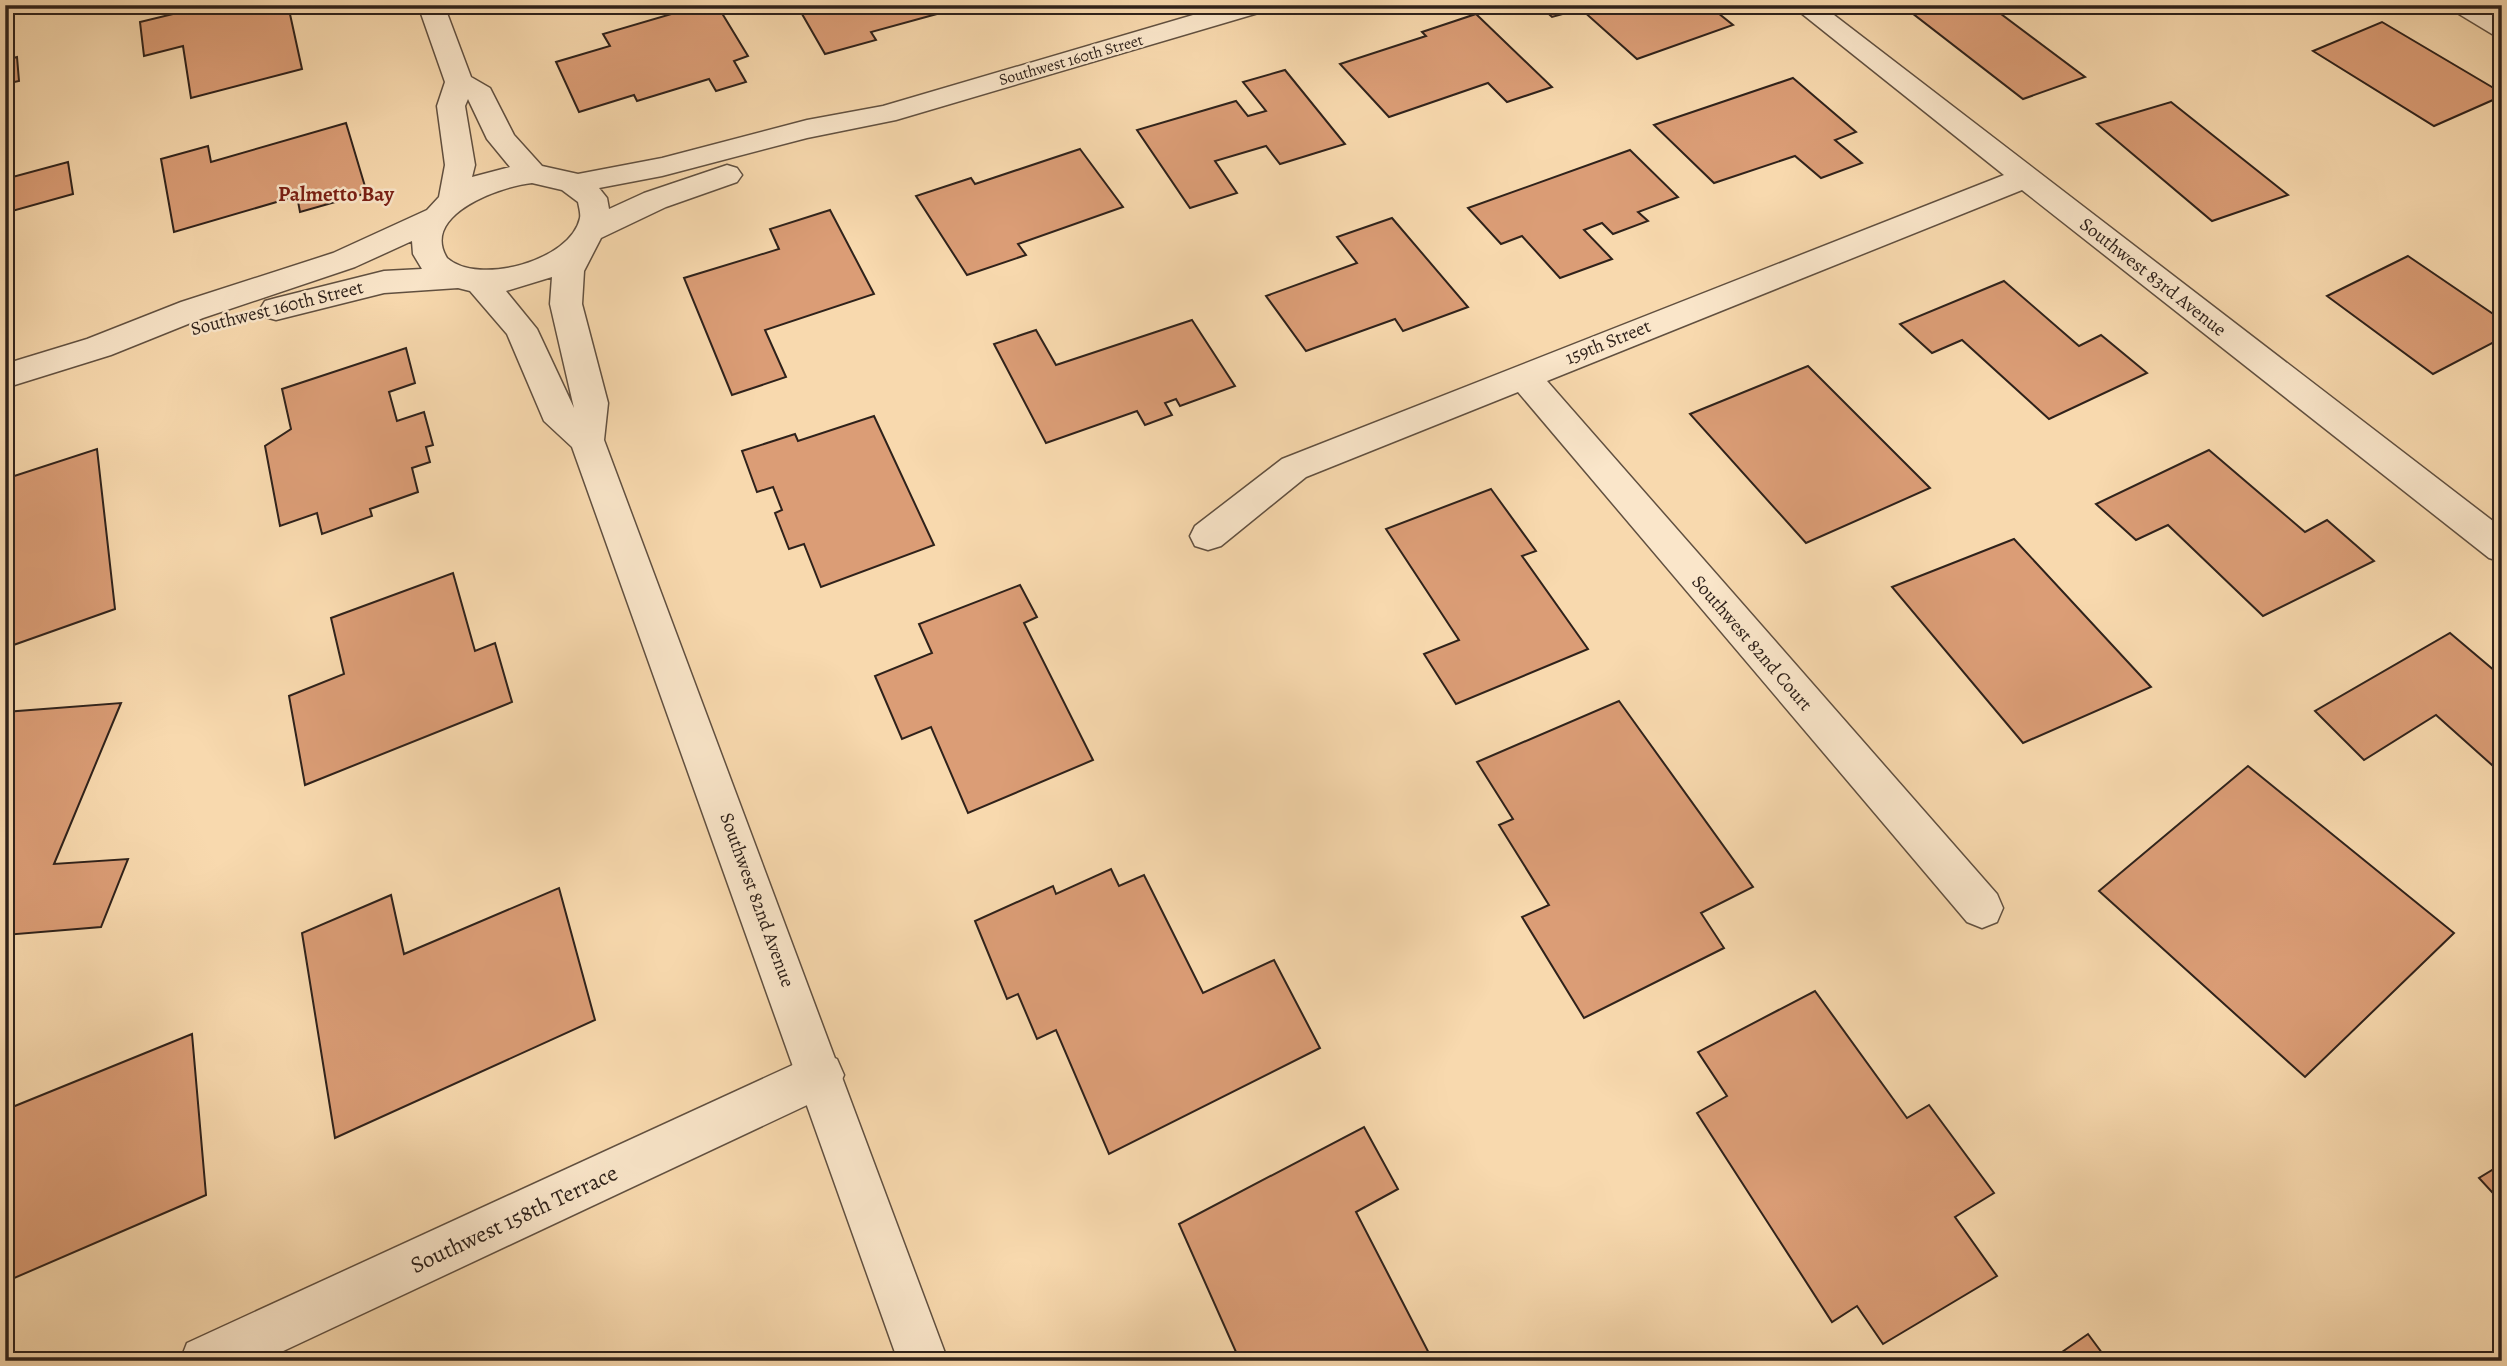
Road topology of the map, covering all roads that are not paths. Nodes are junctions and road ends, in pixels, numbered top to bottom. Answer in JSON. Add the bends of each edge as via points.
{"nodes":[{"id":1,"x":431,"y":5,"type":"edge"},
{"id":2,"x":1256,"y":5,"type":"edge"},
{"id":3,"x":1804,"y":5,"type":"edge"},
{"id":4,"x":2463,"y":5,"type":"edge"},
{"id":5,"x":2502,"y":28,"type":"edge"},
{"id":6,"x":459,"y":82,"type":"junction"},
{"id":7,"x":886,"y":114,"type":"junction"},
{"id":8,"x":532,"y":173,"type":"junction"},
{"id":9,"x":2025,"y":178,"type":"junction"},
{"id":10,"x":579,"y":184,"type":"junction"},
{"id":11,"x":444,"y":209,"type":"junction"},
{"id":12,"x":586,"y":238,"type":"junction"},
{"id":13,"x":468,"y":280,"type":"junction"},
{"id":14,"x":99,"y":347,"type":"junction"},
{"id":15,"x":5,"y":376,"type":"edge"},
{"id":16,"x":1524,"y":376,"type":"junction"},
{"id":17,"x":587,"y":439,"type":"junction"},
{"id":18,"x":1208,"y":536,"type":"dead end"},
{"id":19,"x":2502,"y":548,"type":"edge"},
{"id":20,"x":1982,"y":908,"type":"dead end"},
{"id":21,"x":821,"y":1075,"type":"junction"},
{"id":22,"x":205,"y":1361,"type":"edge"},
{"id":23,"x":923,"y":1361,"type":"edge"}],
"edges":[{"from":1,"to":6,"type":"street"},
{"from":2,"to":7,"type":"street","name":"Southwest 160th Street"},
{"from":3,"to":9,"type":"street","name":"Southwest 83rd Avenue"},
{"from":4,"to":5,"type":"street"},
{"from":6,"to":8,"type":"street","via":[[480,94],[501,139]]},
{"from":6,"to":11,"type":"street","via":[[451,106],[460,165]]},
{"from":7,"to":10,"type":"street","name":"Southwest 160th Street"},
{"from":7,"to":12,"type":"street","name":"Southwest 160th Street","via":[[818,144],[654,200]]},
{"from":8,"to":10,"type":"street"},
{"from":8,"to":11,"type":"street","via":[[490,181]]},
{"from":9,"to":16,"type":"street","name":"159th Street"},
{"from":9,"to":19,"type":"street","name":"Southwest 83rd Avenue"},
{"from":10,"to":12,"type":"street","via":[[592,197],[597,213]]},
{"from":11,"to":13,"type":"street","via":[[427,236],[428,254],[438,268]]},
{"from":11,"to":14,"type":"street","name":"Southwest 160th Street","via":[[362,254],[192,310]]},
{"from":12,"to":13,"type":"street","via":[[560,262],[535,274],[508,281]]},
{"from":12,"to":17,"type":"street","name":"Southwest 82nd Avenue","via":[[568,271],[565,304],[591,403]]},
{"from":13,"to":14,"type":"street","name":"Southwest 160th Street","via":[[406,280],[354,288],[197,329]]},
{"from":13,"to":17,"type":"street","name":"Southwest 82nd Avenue","via":[[522,329],[556,412]]},
{"from":14,"to":15,"type":"street","name":"Southwest 160th Street"},
{"from":16,"to":18,"type":"street","name":"159th Street","via":[[1294,468]]},
{"from":16,"to":20,"type":"street","name":"Southwest 82nd Court"},
{"from":17,"to":21,"type":"street","name":"Southwest 82nd Avenue"},
{"from":21,"to":22,"type":"street","name":"Southwest 158th Terrace"},
{"from":21,"to":23,"type":"street","name":"Southwest 82nd Avenue"}]}
